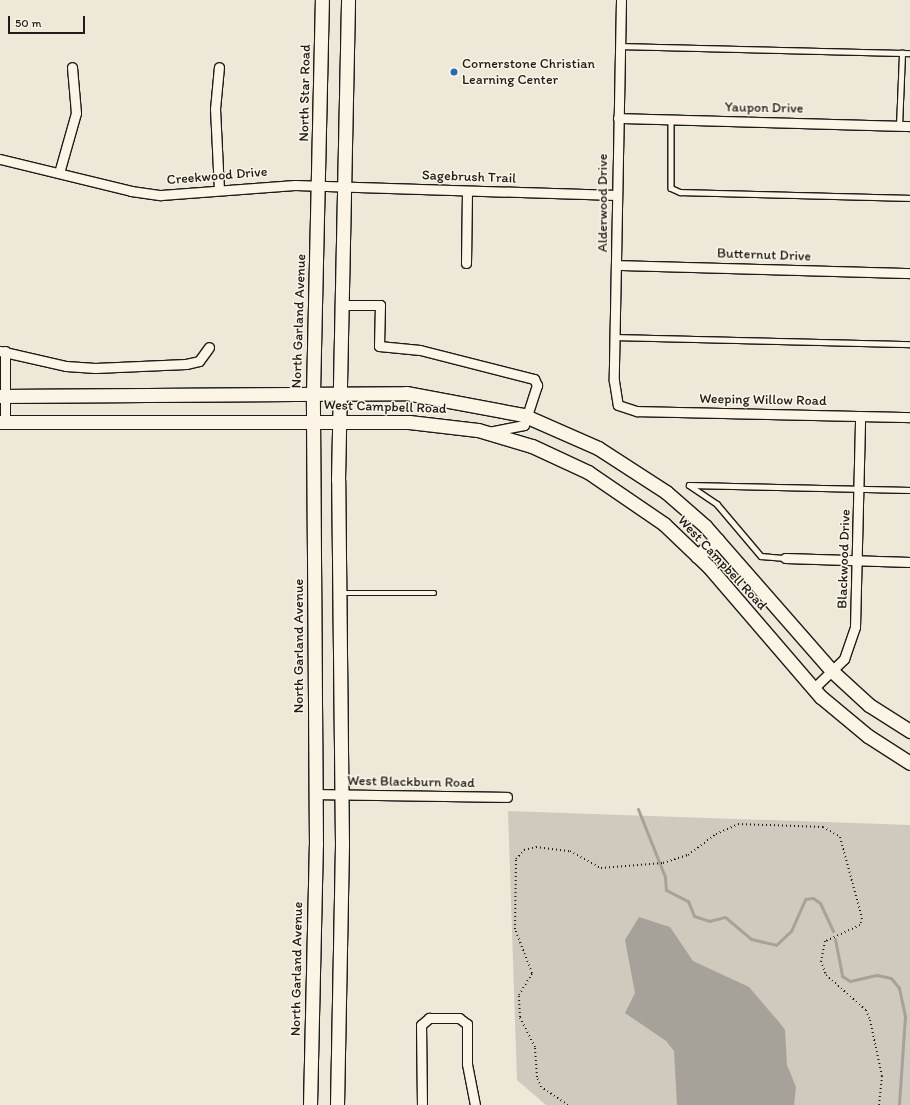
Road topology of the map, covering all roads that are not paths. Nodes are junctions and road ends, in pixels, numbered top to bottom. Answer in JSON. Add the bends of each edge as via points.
{"nodes":[{"id":1,"x":322,"y":0,"type":"edge"},
{"id":2,"x":348,"y":0,"type":"edge"},
{"id":3,"x":620,"y":0,"type":"edge"},
{"id":4,"x":620,"y":46,"type":"junction"},
{"id":5,"x":902,"y":53,"type":"junction"},
{"id":6,"x":910,"y":53,"type":"edge"},
{"id":7,"x":219,"y":67,"type":"dead end"},
{"id":8,"x":72,"y":68,"type":"dead end"},
{"id":9,"x":618,"y":118,"type":"junction"},
{"id":10,"x":671,"y":120,"type":"junction"},
{"id":11,"x":899,"y":126,"type":"junction"},
{"id":12,"x":910,"y":126,"type":"edge"},
{"id":13,"x":0,"y":159,"type":"edge"},
{"id":14,"x":59,"y":173,"type":"junction"},
{"id":15,"x":320,"y":186,"type":"junction"},
{"id":16,"x":346,"y":187,"type":"junction"},
{"id":17,"x":219,"y":190,"type":"junction"},
{"id":18,"x":467,"y":192,"type":"junction"},
{"id":19,"x":617,"y":195,"type":"junction"},
{"id":20,"x":910,"y":198,"type":"edge"},
{"id":21,"x":466,"y":263,"type":"dead end"},
{"id":22,"x":617,"y":264,"type":"junction"},
{"id":23,"x":910,"y":273,"type":"edge"},
{"id":24,"x":343,"y":305,"type":"junction"},
{"id":25,"x":615,"y":337,"type":"junction"},
{"id":26,"x":910,"y":344,"type":"edge"},
{"id":27,"x":209,"y":347,"type":"dead end"},
{"id":28,"x":2,"y":351,"type":"edge"},
{"id":29,"x":313,"y":393,"type":"junction"},
{"id":30,"x":340,"y":394,"type":"junction"},
{"id":31,"x":2,"y":396,"type":"edge"},
{"id":32,"x":618,"y":405,"type":"joint"},
{"id":33,"x":860,"y":416,"type":"junction"},
{"id":34,"x":528,"y":417,"type":"junction"},
{"id":35,"x":910,"y":417,"type":"edge"},
{"id":36,"x":313,"y":420,"type":"junction"},
{"id":37,"x":340,"y":420,"type":"junction"},
{"id":38,"x":2,"y":422,"type":"edge"},
{"id":39,"x":487,"y":433,"type":"junction"},
{"id":40,"x":860,"y":487,"type":"junction"},
{"id":41,"x":910,"y":490,"type":"edge"},
{"id":42,"x":717,"y":540,"type":"junction"},
{"id":43,"x":697,"y":556,"type":"junction"},
{"id":44,"x":785,"y":558,"type":"joint"},
{"id":45,"x":858,"y":561,"type":"junction"},
{"id":46,"x":910,"y":562,"type":"edge"},
{"id":47,"x":339,"y":593,"type":"junction"},
{"id":48,"x":434,"y":593,"type":"dead end"},
{"id":49,"x":833,"y":672,"type":"junction"},
{"id":50,"x":814,"y":688,"type":"junction"},
{"id":51,"x":910,"y":731,"type":"edge"},
{"id":52,"x":910,"y":763,"type":"edge"},
{"id":53,"x":315,"y":794,"type":"junction"},
{"id":54,"x":341,"y":795,"type":"junction"},
{"id":55,"x":507,"y":797,"type":"dead end"},
{"id":56,"x":310,"y":1105,"type":"edge"},
{"id":57,"x":337,"y":1105,"type":"edge"},
{"id":58,"x":422,"y":1105,"type":"edge"},
{"id":59,"x":475,"y":1105,"type":"edge"}],
"edges":[{"from":1,"to":15,"type":"main road","name":"North Star Road"},
{"from":2,"to":16,"type":"main road"},
{"from":3,"to":4,"type":"street","name":"Alderwood Drive"},
{"from":4,"to":5,"type":"lane"},
{"from":4,"to":9,"type":"street","name":"Alderwood Drive"},
{"from":5,"to":6,"type":"lane"},
{"from":5,"to":11,"type":"lane"},
{"from":7,"to":17,"type":"street","via":[[215,109]]},
{"from":8,"to":14,"type":"street","via":[[76,113]]},
{"from":9,"to":10,"type":"street","name":"Yaupon Drive"},
{"from":9,"to":19,"type":"street","name":"Alderwood Drive"},
{"from":10,"to":11,"type":"street","name":"Yaupon Drive"},
{"from":10,"to":20,"type":"lane","via":[[671,188],[680,192]]},
{"from":11,"to":12,"type":"street","name":"Yaupon Drive"},
{"from":13,"to":14,"type":"street","name":"Creekwood Drive"},
{"from":14,"to":17,"type":"street","name":"Creekwood Drive","via":[[161,195]]},
{"from":15,"to":16,"type":"street","name":"Sagebrush Trail"},
{"from":15,"to":17,"type":"street","name":"Creekwood Drive"},
{"from":15,"to":29,"type":"main road","name":"North Garland Avenue"},
{"from":16,"to":18,"type":"street","name":"Sagebrush Trail"},
{"from":16,"to":24,"type":"main road"},
{"from":18,"to":19,"type":"street","name":"Sagebrush Trail"},
{"from":18,"to":21,"type":"street"},
{"from":19,"to":22,"type":"street","name":"Alderwood Drive"},
{"from":22,"to":23,"type":"street","name":"Butternut Drive"},
{"from":22,"to":25,"type":"street","name":"Alderwood Drive"},
{"from":24,"to":30,"type":"main road"},
{"from":24,"to":34,"type":"street","via":[[380,305],[379,346],[420,350],[534,379],[537,385]]},
{"from":25,"to":26,"type":"lane"},
{"from":25,"to":32,"type":"street","name":"Alderwood Drive","via":[[614,381]]},
{"from":27,"to":28,"type":"street","via":[[199,361],[186,364],[103,368],[66,366]]},
{"from":28,"to":31,"type":"street"},
{"from":29,"to":30,"type":"main road","name":"West Campbell Road"},
{"from":29,"to":31,"type":"main road","name":"West Campbell Road"},
{"from":29,"to":36,"type":"main road","name":"North Garland Avenue"},
{"from":30,"to":34,"type":"main road","name":"West Campbell Road","via":[[430,396]]},
{"from":30,"to":37,"type":"main road"},
{"from":31,"to":38,"type":"street"},
{"from":32,"to":33,"type":"street","name":"Weeping Willow Road","via":[[637,412]]},
{"from":33,"to":35,"type":"street","name":"Weeping Willow Road"},
{"from":33,"to":40,"type":"street","name":"Blackwood Drive"},
{"from":34,"to":39,"type":"street","via":[[517,428]]},
{"from":34,"to":42,"type":"main road","name":"West Campbell Road","via":[[620,460],[666,492]]},
{"from":36,"to":37,"type":"main road","name":"West Campbell Road"},
{"from":36,"to":38,"type":"main road","name":"West Campbell Road"},
{"from":36,"to":53,"type":"main road","name":"North Garland Avenue"},
{"from":37,"to":39,"type":"main road","name":"West Campbell Road","via":[[409,422]]},
{"from":37,"to":47,"type":"main road"},
{"from":39,"to":43,"type":"main road","name":"West Campbell Road","via":[[532,446],[588,472],[664,524]]},
{"from":40,"to":41,"type":"lane"},
{"from":40,"to":44,"type":"lane","via":[[689,485],[717,504],[761,556]]},
{"from":40,"to":45,"type":"street","name":"Blackwood Drive"},
{"from":42,"to":43,"type":"main road"},
{"from":42,"to":49,"type":"main road","name":"West Campbell Road"},
{"from":43,"to":50,"type":"main road","name":"West Campbell Road"},
{"from":44,"to":45,"type":"street"},
{"from":45,"to":46,"type":"street"},
{"from":45,"to":49,"type":"street","name":"Blackwood Drive","via":[[855,627],[851,645]]},
{"from":47,"to":48,"type":"lane"},
{"from":47,"to":54,"type":"main road"},
{"from":49,"to":50,"type":"street","name":"Blackwood Drive"},
{"from":49,"to":51,"type":"main road","name":"West Campbell Road","via":[[868,705]]},
{"from":50,"to":52,"type":"main road","name":"West Campbell Road","via":[[868,736]]},
{"from":53,"to":54,"type":"street","name":"West Blackburn Road"},
{"from":53,"to":56,"type":"main road","name":"North Garland Avenue"},
{"from":54,"to":55,"type":"street","name":"West Blackburn Road"},
{"from":54,"to":57,"type":"main road"},
{"from":58,"to":59,"type":"street","via":[[421,1025],[429,1018],[459,1018],[466,1024],[467,1064]]}]}
